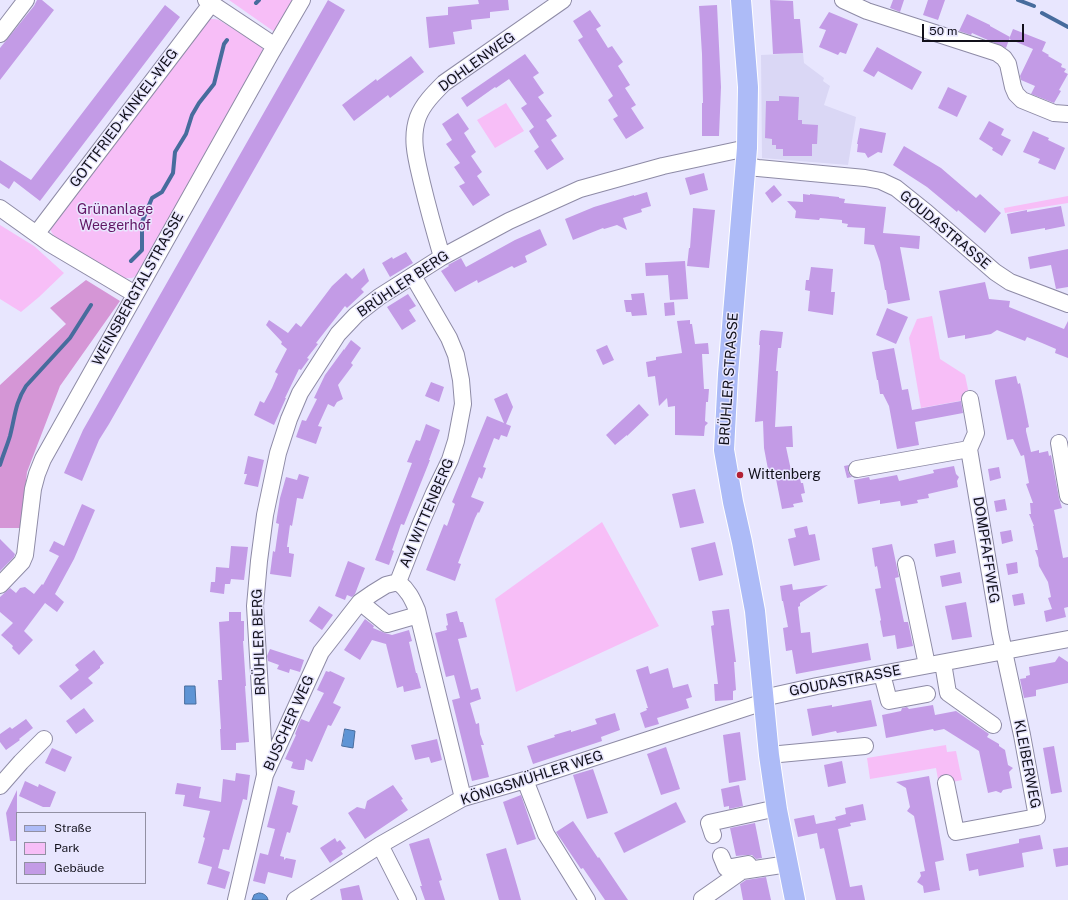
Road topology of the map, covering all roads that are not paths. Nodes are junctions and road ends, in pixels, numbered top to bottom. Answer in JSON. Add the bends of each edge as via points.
{"nodes":[{"id":1,"x":26,"y":0,"type":"edge"},
{"id":2,"x":302,"y":0,"type":"edge"},
{"id":3,"x":563,"y":0,"type":"edge"},
{"id":4,"x":741,"y":0,"type":"edge"},
{"id":5,"x":843,"y":0,"type":"edge"},
{"id":6,"x":209,"y":2,"type":"edge"},
{"id":7,"x":0,"y":34,"type":"edge"},
{"id":8,"x":275,"y":46,"type":"junction"},
{"id":9,"x":1068,"y":114,"type":"edge"},
{"id":10,"x":746,"y":157,"type":"junction"},
{"id":11,"x":0,"y":208,"type":"edge"},
{"id":12,"x":37,"y":233,"type":"junction"},
{"id":13,"x":442,"y":258,"type":"junction"},
{"id":14,"x":413,"y":276,"type":"junction"},
{"id":15,"x":135,"y":294,"type":"junction"},
{"id":16,"x":1068,"y":304,"type":"edge"},
{"id":17,"x":970,"y":399,"type":"dead end"},
{"id":18,"x":1059,"y":444,"type":"dead end"},
{"id":19,"x":969,"y":448,"type":"junction"},
{"id":20,"x":857,"y":469,"type":"dead end"},
{"id":21,"x":1068,"y":496,"type":"edge"},
{"id":22,"x":906,"y":564,"type":"dead end"},
{"id":23,"x":398,"y":582,"type":"junction"},
{"id":24,"x":0,"y":585,"type":"edge"},
{"id":25,"x":360,"y":602,"type":"junction"},
{"id":26,"x":418,"y":615,"type":"junction"},
{"id":27,"x":1068,"y":639,"type":"edge"},
{"id":28,"x":1003,"y":651,"type":"junction"},
{"id":29,"x":943,"y":663,"type":"junction"},
{"id":30,"x":927,"y":665,"type":"junction"},
{"id":31,"x":882,"y":674,"type":"junction"},
{"id":32,"x":927,"y":694,"type":"dead end"},
{"id":33,"x":764,"y":700,"type":"junction"},
{"id":34,"x":993,"y":724,"type":"dead end"},
{"id":35,"x":44,"y":739,"type":"dead end"},
{"id":36,"x":865,"y":746,"type":"dead end"},
{"id":37,"x":769,"y":755,"type":"junction"},
{"id":38,"x":265,"y":775,"type":"junction"},
{"id":39,"x":525,"y":780,"type":"junction"},
{"id":40,"x":946,"y":783,"type":"dead end"},
{"id":41,"x":0,"y":786,"type":"edge"},
{"id":42,"x":463,"y":798,"type":"junction"},
{"id":43,"x":777,"y":808,"type":"junction"},
{"id":44,"x":713,"y":835,"type":"dead end"},
{"id":45,"x":380,"y":845,"type":"junction"},
{"id":46,"x":721,"y":856,"type":"dead end"},
{"id":47,"x":787,"y":860,"type":"junction"},
{"id":48,"x":236,"y":900,"type":"edge"},
{"id":49,"x":295,"y":900,"type":"edge"},
{"id":50,"x":408,"y":900,"type":"edge"},
{"id":51,"x":587,"y":900,"type":"edge"},
{"id":52,"x":702,"y":900,"type":"edge"},
{"id":53,"x":795,"y":900,"type":"edge"}],
"edges":[{"from":1,"to":7,"type":"street"},
{"from":2,"to":8,"type":"street","name":"WEINSBERGTALSTRASSE"},
{"from":3,"to":13,"type":"street","name":"DOHLENWEG","via":[[444,84],[433,94],[418,116],[414,150]]},
{"from":4,"to":10,"type":"main road","name":"BRÜHLER STRASSE","via":[[747,82]]},
{"from":5,"to":9,"type":"street","via":[[867,11],[997,53],[1008,64],[1013,87],[1022,100],[1054,113]]},
{"from":6,"to":8,"type":"street"},
{"from":6,"to":12,"type":"street","name":"GOTTFRIED-KINKEL-WEG"},
{"from":8,"to":15,"type":"street","name":"WEINSBERGTALSTRASSE"},
{"from":10,"to":13,"type":"street","name":"BRÜHLER BERG","via":[[663,166],[580,190],[509,221]]},
{"from":10,"to":16,"type":"street","name":"GOUDASTRASSE","via":[[758,168],[881,181],[896,188],[1010,282]]},
{"from":10,"to":33,"type":"main road","name":"BRÜHLER STRASSE","via":[[724,450],[755,611]]},
{"from":11,"to":12,"type":"street"},
{"from":12,"to":15,"type":"street","via":[[49,243]]},
{"from":13,"to":14,"type":"street","name":"BRÜHLER BERG"},
{"from":14,"to":23,"type":"street","name":"AM WITTENBERG","via":[[456,355],[462,404],[450,460]]},
{"from":14,"to":38,"type":"street","name":"BRÜHLER BERG","via":[[379,297],[356,315],[338,334],[300,393],[278,453],[265,515],[255,606]]},
{"from":15,"to":24,"type":"street","name":"WEINSBERGTALSTRASSE","via":[[42,459],[33,489],[25,555],[22,562]]},
{"from":17,"to":19,"type":"street","name":"DOMPFAFFWEG","via":[[976,433]]},
{"from":18,"to":21,"type":"street"},
{"from":19,"to":20,"type":"street"},
{"from":19,"to":28,"type":"street","name":"DOMPFAFFWEG"},
{"from":22,"to":30,"type":"street"},
{"from":23,"to":25,"type":"street","name":"BUSCHER WEG","via":[[386,585]]},
{"from":23,"to":26,"type":"street","name":"AM WITTENBERG","via":[[412,598]]},
{"from":25,"to":26,"type":"street","via":[[387,624]]},
{"from":25,"to":38,"type":"street","name":"BUSCHER WEG","via":[[321,652]]},
{"from":26,"to":42,"type":"street","name":"AM WITTENBERG"},
{"from":27,"to":28,"type":"street","name":"GOUDASTRASSE"},
{"from":28,"to":29,"type":"street","name":"GOUDASTRASSE"},
{"from":28,"to":40,"type":"street","name":"KLEIBERWEG","via":[[1037,817],[956,832]]},
{"from":29,"to":30,"type":"street","name":"GOUDASTRASSE"},
{"from":29,"to":34,"type":"street","via":[[948,692]]},
{"from":30,"to":31,"type":"street","name":"GOUDASTRASSE"},
{"from":31,"to":32,"type":"street","via":[[889,701]]},
{"from":31,"to":33,"type":"street","name":"GOUDASTRASSE"},
{"from":33,"to":37,"type":"main road","name":"BRÜHLER STRASSE"},
{"from":33,"to":39,"type":"street","name":"KÖNIGSMÜHLER WEG"},
{"from":35,"to":41,"type":"street"},
{"from":36,"to":37,"type":"street"},
{"from":37,"to":43,"type":"main road","name":"BRÜHLER STRASSE"},
{"from":38,"to":48,"type":"street","name":"BUSCHER WEG"},
{"from":39,"to":42,"type":"street","name":"KÖNIGSMÜHLER WEG"},
{"from":39,"to":51,"type":"street","via":[[546,834]]},
{"from":42,"to":45,"type":"street","name":"KÖNIGSMÜHLER WEG"},
{"from":43,"to":44,"type":"street","via":[[709,823]]},
{"from":43,"to":47,"type":"main road","name":"BRÜHLER STRASSE"},
{"from":45,"to":49,"type":"street","name":"KÖNIGSMÜHLER WEG"},
{"from":45,"to":50,"type":"street"},
{"from":46,"to":47,"type":"street","via":[[726,868]]},
{"from":47,"to":52,"type":"street","via":[[742,871]]},
{"from":47,"to":53,"type":"main road","name":"BRÜHLER STRASSE"}]}
